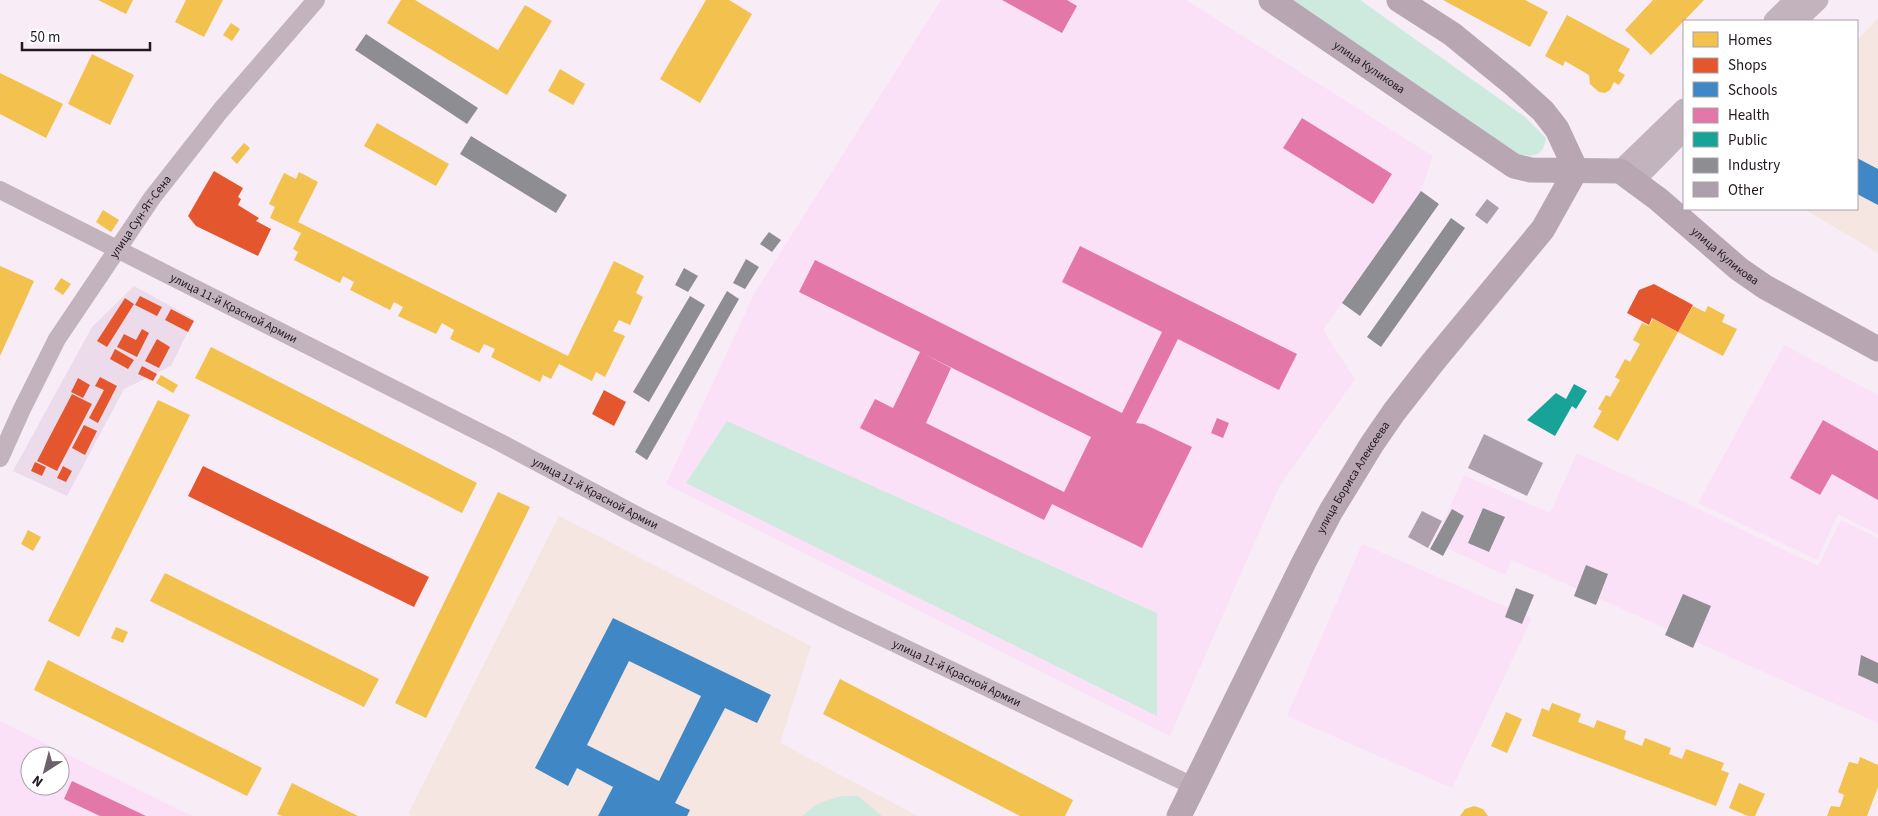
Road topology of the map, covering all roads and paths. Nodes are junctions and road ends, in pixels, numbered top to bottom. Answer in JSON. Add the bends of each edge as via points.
{"nodes":[{"id":1,"x":316,"y":0,"type":"edge"},
{"id":2,"x":1271,"y":0,"type":"edge"},
{"id":3,"x":1398,"y":0,"type":"edge"},
{"id":4,"x":1795,"y":0,"type":"edge"},
{"id":5,"x":1818,"y":0,"type":"edge"},
{"id":6,"x":1775,"y":20,"type":"edge"},
{"id":7,"x":1797,"y":20,"type":"edge"},
{"id":8,"x":1683,"y":110,"type":"edge"},
{"id":9,"x":1683,"y":131,"type":"edge"},
{"id":10,"x":1576,"y":170,"type":"junction"},
{"id":11,"x":1627,"y":176,"type":"junction"},
{"id":12,"x":0,"y":190,"type":"edge"},
{"id":13,"x":118,"y":249,"type":"junction"},
{"id":14,"x":1878,"y":349,"type":"edge"},
{"id":15,"x":0,"y":458,"type":"edge"},
{"id":16,"x":1195,"y":787,"type":"junction"},
{"id":17,"x":1179,"y":816,"type":"edge"}],
"edges":[{"from":1,"to":13,"type":"street","name":"улица Сун-Ят-Сена","via":[[220,110],[152,198]]},
{"from":2,"to":10,"type":"main road","name":"улица Куликова","via":[[1514,166],[1531,170]]},
{"from":3,"to":10,"type":"main road","via":[[1452,34],[1543,110],[1557,130]]},
{"from":4,"to":6,"type":"street"},
{"from":5,"to":7,"type":"street"},
{"from":8,"to":11,"type":"street"},
{"from":9,"to":11,"type":"street"},
{"from":10,"to":11,"type":"main road","name":"улица Куликова"},
{"from":10,"to":16,"type":"main road","name":"улица Бориса Алексеева","via":[[1543,229],[1394,412],[1331,510]]},
{"from":11,"to":14,"type":"main road","name":"улица Куликова","via":[[1765,287]]},
{"from":12,"to":13,"type":"street","name":"улица 11-й Красной Армии"},
{"from":13,"to":15,"type":"street","name":"улица Сун-Ят-Сена","via":[[58,339]]},
{"from":13,"to":16,"type":"street","name":"улица 11-й Красной Армии","via":[[842,618]]},
{"from":16,"to":17,"type":"main road","name":"улица Бориса Алексеева"}]}
